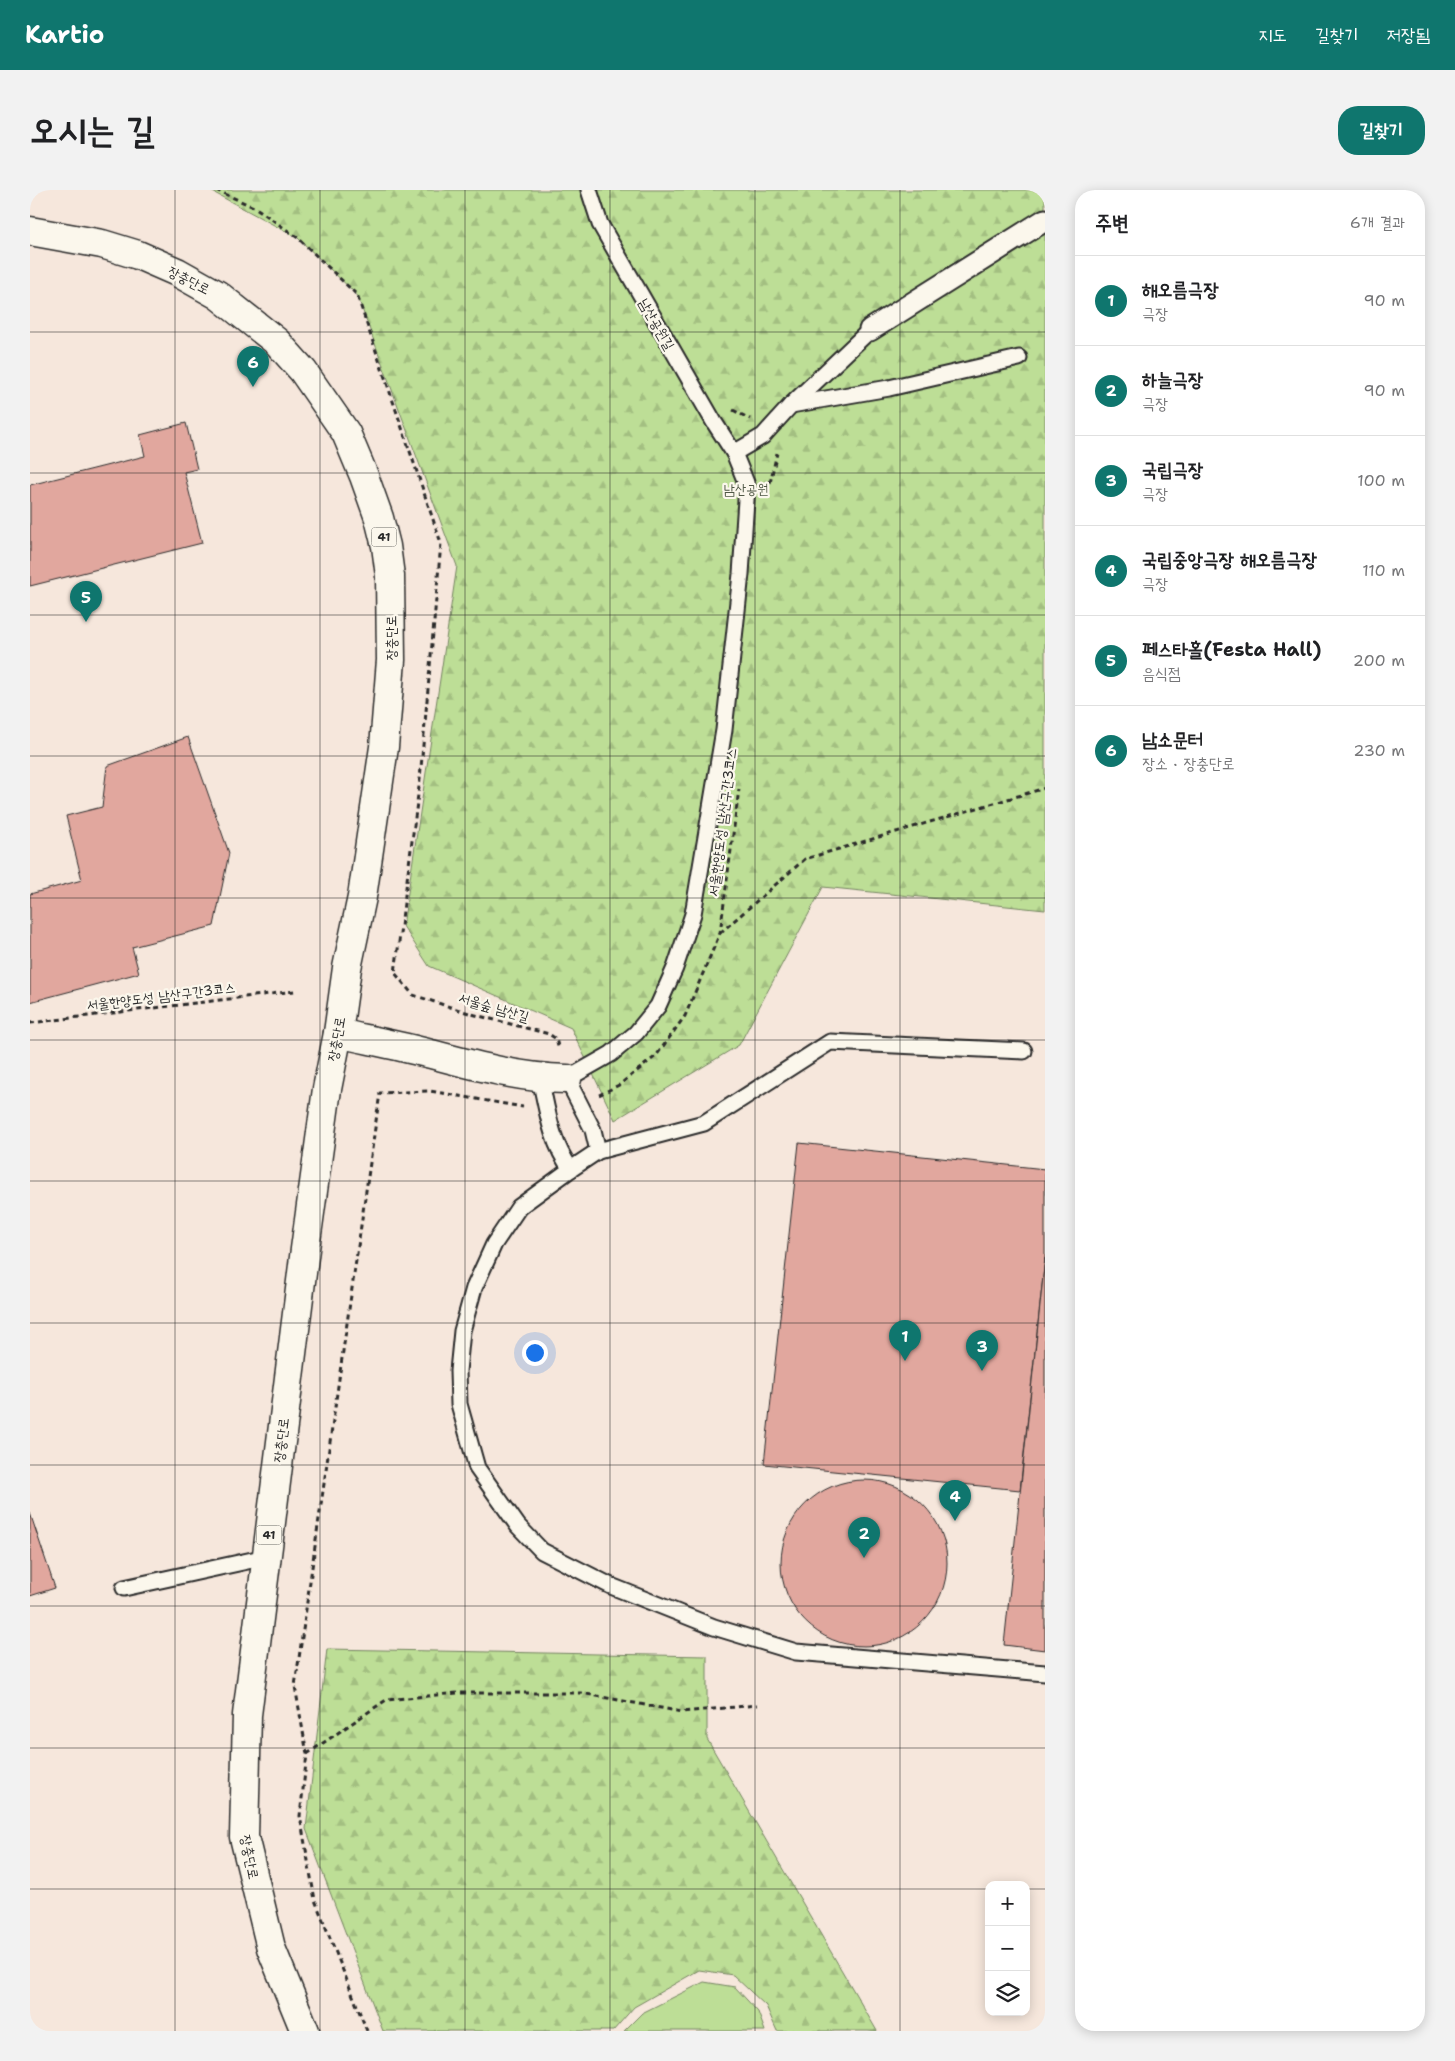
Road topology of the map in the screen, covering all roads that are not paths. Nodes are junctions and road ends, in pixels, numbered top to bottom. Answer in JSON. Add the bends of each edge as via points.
{"nodes":[{"id":1,"x":589,"y":190,"type":"edge"},
{"id":2,"x":1045,"y":220,"type":"edge"},
{"id":3,"x":30,"y":231,"type":"edge"},
{"id":4,"x":870,"y":330,"type":"joint"},
{"id":5,"x":1019,"y":358,"type":"dead end"},
{"id":6,"x":791,"y":406,"type":"junction"},
{"id":7,"x":734,"y":453,"type":"junction"},
{"id":8,"x":338,"y":1033,"type":"junction"},
{"id":9,"x":1024,"y":1051,"type":"dead end"},
{"id":10,"x":540,"y":1078,"type":"junction"},
{"id":11,"x":567,"y":1079,"type":"junction"},
{"id":12,"x":598,"y":1151,"type":"junction"},
{"id":13,"x":571,"y":1168,"type":"junction"},
{"id":14,"x":266,"y":1558,"type":"junction"},
{"id":15,"x":124,"y":1588,"type":"dead end"},
{"id":16,"x":1045,"y":1673,"type":"edge"},
{"id":17,"x":305,"y":2031,"type":"edge"}],
"edges":[{"from":1,"to":7,"type":"lane","name":"남산공원길","via":[[600,224]]},
{"from":2,"to":4,"type":"street"},
{"from":3,"to":8,"type":"main road","name":"장충단로","number":"41","via":[[102,244],[138,255],[218,295],[277,342],[303,371],[346,433],[364,476],[386,546],[390,576],[391,660],[384,747]]},
{"from":4,"to":6,"type":"lane"},
{"from":5,"to":6,"type":"lane","via":[[889,388]]},
{"from":6,"to":7,"type":"lane","via":[[763,436]]},
{"from":7,"to":11,"type":"lane","name":"남산공원길","via":[[747,485],[741,574],[723,738],[693,914],[658,1006],[636,1033],[611,1054]]},
{"from":8,"to":10,"type":"main road"},
{"from":8,"to":14,"type":"main road","name":"장충단로","number":"41","via":[[324,1108]]},
{"from":9,"to":12,"type":"lane","via":[[830,1042],[704,1123]]},
{"from":10,"to":11,"type":"main road"},
{"from":10,"to":13,"type":"lane","via":[[560,1154]]},
{"from":11,"to":12,"type":"lane","via":[[593,1130]]},
{"from":12,"to":13,"type":"lane"},
{"from":13,"to":16,"type":"lane","via":[[519,1207],[494,1244],[474,1288],[462,1331],[459,1404],[467,1436],[478,1468],[518,1526],[542,1551],[611,1586],[714,1627],[796,1652]]},
{"from":14,"to":15,"type":"lane"},
{"from":14,"to":17,"type":"main road","name":"장충단로","number":"41","via":[[248,1715],[244,1837],[271,1948]]}]}
